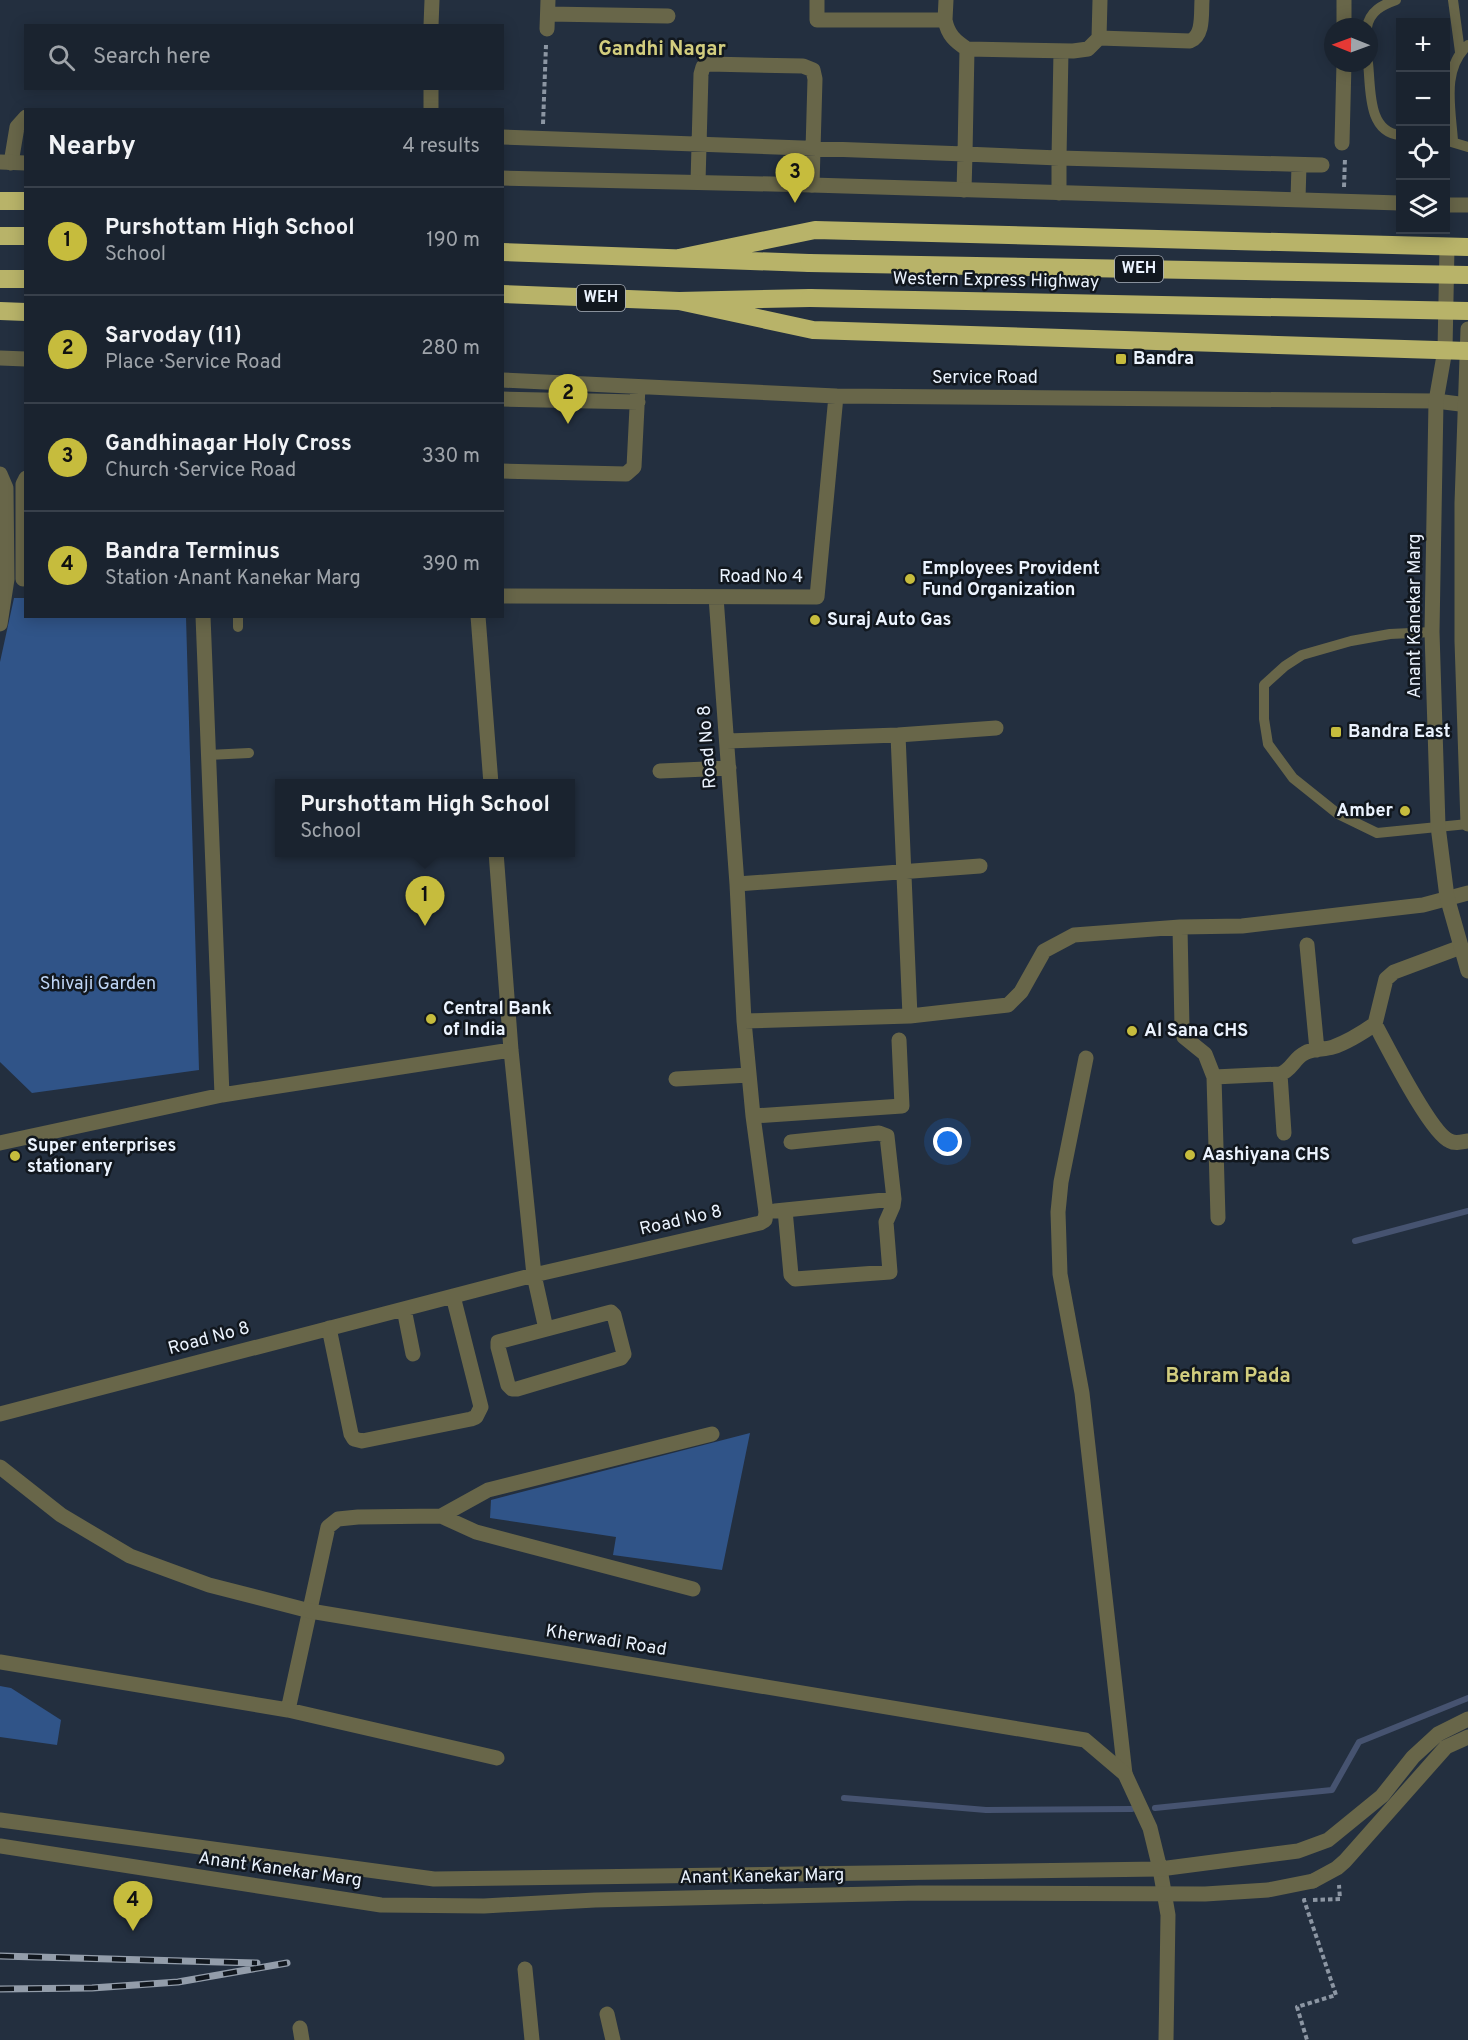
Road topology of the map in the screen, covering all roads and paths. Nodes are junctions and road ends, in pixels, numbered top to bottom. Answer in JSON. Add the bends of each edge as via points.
{"nodes":[{"id":1,"x":432,"y":0,"type":"edge"},
{"id":2,"x":817,"y":0,"type":"edge"},
{"id":3,"x":946,"y":0,"type":"edge"},
{"id":4,"x":1100,"y":0,"type":"edge"},
{"id":5,"x":1202,"y":0,"type":"edge"},
{"id":6,"x":1344,"y":0,"type":"edge"},
{"id":7,"x":1396,"y":0,"type":"edge"},
{"id":8,"x":1453,"y":0,"type":"edge"},
{"id":9,"x":548,"y":14,"type":"edge"},
{"id":10,"x":668,"y":16,"type":"dead end"},
{"id":11,"x":1344,"y":18,"type":"edge"},
{"id":12,"x":1371,"y":18,"type":"edge"},
{"id":13,"x":945,"y":20,"type":"junction"},
{"id":14,"x":432,"y":24,"type":"edge"},
{"id":15,"x":1099,"y":38,"type":"junction"},
{"id":16,"x":1464,"y":48,"type":"edge"},
{"id":17,"x":967,"y":49,"type":"junction"},
{"id":18,"x":1061,"y":51,"type":"junction"},
{"id":19,"x":1344,"y":72,"type":"edge"},
{"id":20,"x":1369,"y":72,"type":"edge"},
{"id":21,"x":431,"y":90,"type":"edge"},
{"id":22,"x":431,"y":108,"type":"edge"},
{"id":23,"x":24,"y":119,"type":"edge"},
{"id":24,"x":1449,"y":126,"type":"edge"},
{"id":25,"x":1396,"y":134,"type":"edge"},
{"id":26,"x":504,"y":137,"type":"edge"},
{"id":27,"x":543,"y":138,"type":"junction"},
{"id":28,"x":1450,"y":141,"type":"edge"},
{"id":29,"x":1342,"y":143,"type":"joint"},
{"id":30,"x":699,"y":144,"type":"junction"},
{"id":31,"x":1468,"y":147,"type":"edge"},
{"id":32,"x":813,"y":148,"type":"junction"},
{"id":33,"x":965,"y":154,"type":"junction"},
{"id":34,"x":1059,"y":158,"type":"junction"},
{"id":35,"x":12,"y":163,"type":"edge"},
{"id":36,"x":1299,"y":165,"type":"junction"},
{"id":37,"x":1322,"y":165,"type":"dead end"},
{"id":38,"x":504,"y":178,"type":"edge"},
{"id":39,"x":698,"y":182,"type":"junction"},
{"id":40,"x":812,"y":185,"type":"junction"},
{"id":41,"x":964,"y":190,"type":"junction"},
{"id":42,"x":1059,"y":193,"type":"junction"},
{"id":43,"x":1298,"y":199,"type":"junction"},
{"id":44,"x":0,"y":201,"type":"edge"},
{"id":45,"x":24,"y":201,"type":"edge"},
{"id":46,"x":1344,"y":201,"type":"junction"},
{"id":47,"x":1396,"y":203,"type":"edge"},
{"id":48,"x":1450,"y":205,"type":"edge"},
{"id":49,"x":1468,"y":205,"type":"edge"},
{"id":50,"x":0,"y":236,"type":"edge"},
{"id":51,"x":24,"y":236,"type":"edge"},
{"id":52,"x":504,"y":247,"type":"edge"},
{"id":53,"x":1447,"y":247,"type":"junction"},
{"id":54,"x":1468,"y":247,"type":"edge"},
{"id":55,"x":504,"y":252,"type":"edge"},
{"id":56,"x":523,"y":252,"type":"junction"},
{"id":57,"x":679,"y":258,"type":"junction"},
{"id":58,"x":1468,"y":275,"type":"edge"},
{"id":59,"x":0,"y":279,"type":"edge"},
{"id":60,"x":24,"y":279,"type":"edge"},
{"id":61,"x":504,"y":296,"type":"edge"},
{"id":62,"x":679,"y":301,"type":"junction"},
{"id":63,"x":0,"y":311,"type":"edge"},
{"id":64,"x":1468,"y":311,"type":"edge"},
{"id":65,"x":24,"y":312,"type":"edge"},
{"id":66,"x":1468,"y":329,"type":"edge"},
{"id":67,"x":1445,"y":350,"type":"junction"},
{"id":68,"x":1468,"y":351,"type":"edge"},
{"id":69,"x":0,"y":358,"type":"edge"},
{"id":70,"x":24,"y":359,"type":"edge"},
{"id":71,"x":504,"y":380,"type":"edge"},
{"id":72,"x":576,"y":384,"type":"junction"},
{"id":73,"x":638,"y":394,"type":"junction"},
{"id":74,"x":836,"y":396,"type":"junction"},
{"id":75,"x":504,"y":399,"type":"edge"},
{"id":76,"x":575,"y":400,"type":"junction"},
{"id":77,"x":1436,"y":401,"type":"junction"},
{"id":78,"x":1467,"y":405,"type":"edge"},
{"id":79,"x":504,"y":471,"type":"edge"},
{"id":80,"x":0,"y":474,"type":"edge"},
{"id":81,"x":24,"y":481,"type":"edge"},
{"id":82,"x":7,"y":579,"type":"junction"},
{"id":83,"x":24,"y":580,"type":"edge"},
{"id":84,"x":504,"y":596,"type":"edge"},
{"id":85,"x":716,"y":597,"type":"junction"},
{"id":86,"x":203,"y":618,"type":"edge"},
{"id":87,"x":478,"y":618,"type":"edge"},
{"id":88,"x":0,"y":624,"type":"edge"},
{"id":89,"x":1432,"y":632,"type":"junction"},
{"id":90,"x":1465,"y":641,"type":"edge"},
{"id":91,"x":996,"y":728,"type":"dead end"},
{"id":92,"x":898,"y":735,"type":"junction"},
{"id":93,"x":1467,"y":738,"type":"edge"},
{"id":94,"x":727,"y":741,"type":"junction"},
{"id":95,"x":249,"y":753,"type":"dead end"},
{"id":96,"x":208,"y":755,"type":"junction"},
{"id":97,"x":729,"y":768,"type":"junction"},
{"id":98,"x":660,"y":771,"type":"dead end"},
{"id":99,"x":491,"y":779,"type":"edge"},
{"id":100,"x":1468,"y":808,"type":"edge"},
{"id":101,"x":1468,"y":824,"type":"edge"},
{"id":102,"x":1438,"y":826,"type":"junction"},
{"id":103,"x":496,"y":857,"type":"edge"},
{"id":104,"x":980,"y":866,"type":"dead end"},
{"id":105,"x":904,"y":871,"type":"junction"},
{"id":106,"x":737,"y":884,"type":"junction"},
{"id":107,"x":1468,"y":893,"type":"edge"},
{"id":108,"x":1447,"y":897,"type":"junction"},
{"id":109,"x":1180,"y":927,"type":"junction"},
{"id":110,"x":1307,"y":945,"type":"dead end"},
{"id":111,"x":1461,"y":947,"type":"junction"},
{"id":112,"x":1468,"y":971,"type":"edge"},
{"id":113,"x":910,"y":1016,"type":"junction"},
{"id":114,"x":744,"y":1021,"type":"junction"},
{"id":115,"x":1375,"y":1024,"type":"junction"},
{"id":116,"x":899,"y":1040,"type":"dead end"},
{"id":117,"x":511,"y":1050,"type":"junction"},
{"id":118,"x":1317,"y":1050,"type":"junction"},
{"id":119,"x":1086,"y":1058,"type":"dead end"},
{"id":120,"x":1280,"y":1074,"type":"junction"},
{"id":121,"x":749,"y":1075,"type":"junction"},
{"id":122,"x":1214,"y":1077,"type":"junction"},
{"id":123,"x":676,"y":1079,"type":"dead end"},
{"id":124,"x":222,"y":1095,"type":"junction"},
{"id":125,"x":753,"y":1116,"type":"junction"},
{"id":126,"x":1284,"y":1133,"type":"dead end"},
{"id":127,"x":1468,"y":1141,"type":"edge"},
{"id":128,"x":791,"y":1142,"type":"dead end"},
{"id":129,"x":0,"y":1143,"type":"edge"},
{"id":130,"x":894,"y":1199,"type":"junction"},
{"id":131,"x":785,"y":1210,"type":"junction"},
{"id":132,"x":766,"y":1212,"type":"junction"},
{"id":133,"x":1218,"y":1218,"type":"dead end"},
{"id":134,"x":534,"y":1275,"type":"junction"},
{"id":135,"x":453,"y":1296,"type":"junction"},
{"id":136,"x":404,"y":1309,"type":"junction"},
{"id":137,"x":329,"y":1328,"type":"junction"},
{"id":138,"x":546,"y":1329,"type":"junction"},
{"id":139,"x":413,"y":1354,"type":"dead end"},
{"id":140,"x":0,"y":1414,"type":"edge"},
{"id":141,"x":712,"y":1434,"type":"dead end"},
{"id":142,"x":0,"y":1467,"type":"edge"},
{"id":143,"x":441,"y":1516,"type":"junction"},
{"id":144,"x":693,"y":1589,"type":"dead end"},
{"id":145,"x":310,"y":1611,"type":"junction"},
{"id":146,"x":0,"y":1662,"type":"edge"},
{"id":147,"x":288,"y":1710,"type":"junction"},
{"id":148,"x":1468,"y":1719,"type":"edge"},
{"id":149,"x":1468,"y":1737,"type":"edge"},
{"id":150,"x":497,"y":1758,"type":"dead end"},
{"id":151,"x":1125,"y":1774,"type":"junction"},
{"id":152,"x":0,"y":1820,"type":"edge"},
{"id":153,"x":0,"y":1846,"type":"edge"},
{"id":154,"x":1160,"y":1869,"type":"junction"},
{"id":155,"x":1304,"y":1900,"type":"dead end"},
{"id":156,"x":525,"y":1970,"type":"dead end"},
{"id":157,"x":608,"y":2014,"type":"dead end"},
{"id":158,"x":532,"y":2040,"type":"edge"},
{"id":159,"x":613,"y":2040,"type":"edge"},
{"id":160,"x":1166,"y":2040,"type":"edge"},
{"id":161,"x":1307,"y":2040,"type":"edge"}],
"edges":[{"from":1,"to":14,"type":"street"},
{"from":2,"to":13,"type":"street","via":[[817,20]]},
{"from":3,"to":13,"type":"street"},
{"from":4,"to":15,"type":"street"},
{"from":5,"to":15,"type":"street","via":[[1199,34],[1190,41]]},
{"from":6,"to":11,"type":"street"},
{"from":7,"to":12,"type":"lane","via":[[1384,4]]},
{"from":8,"to":16,"type":"lane"},
{"from":9,"to":10,"type":"street"},
{"from":9,"to":27,"type":"path"},
{"from":13,"to":17,"type":"street","via":[[952,37]]},
{"from":15,"to":18,"type":"street","via":[[1088,49]]},
{"from":16,"to":24,"type":"lane","via":[[1453,66],[1449,83]]},
{"from":17,"to":18,"type":"street"},
{"from":17,"to":33,"type":"street"},
{"from":18,"to":34,"type":"street"},
{"from":19,"to":29,"type":"street"},
{"from":20,"to":25,"type":"lane","via":[[1378,122]]},
{"from":21,"to":22,"type":"street"},
{"from":23,"to":35,"type":"street","via":[[17,127]]},
{"from":26,"to":27,"type":"street"},
{"from":27,"to":30,"type":"street"},
{"from":28,"to":31,"type":"lane"},
{"from":29,"to":46,"type":"path"},
{"from":30,"to":32,"type":"street"},
{"from":30,"to":32,"type":"street","via":[[703,67],[803,66],[813,70],[815,79]]},
{"from":30,"to":39,"type":"street"},
{"from":32,"to":33,"type":"street"},
{"from":32,"to":40,"type":"street"},
{"from":33,"to":34,"type":"street"},
{"from":33,"to":41,"type":"street"},
{"from":34,"to":36,"type":"street"},
{"from":34,"to":42,"type":"street"},
{"from":36,"to":37,"type":"street"},
{"from":36,"to":43,"type":"street"},
{"from":38,"to":39,"type":"street"},
{"from":39,"to":40,"type":"street"},
{"from":40,"to":41,"type":"street"},
{"from":41,"to":42,"type":"street"},
{"from":42,"to":43,"type":"street"},
{"from":43,"to":46,"type":"street"},
{"from":44,"to":45,"type":"highway"},
{"from":46,"to":47,"type":"street"},
{"from":48,"to":49,"type":"street"},
{"from":50,"to":51,"type":"highway"},
{"from":52,"to":56,"type":"highway"},
{"from":53,"to":54,"type":"highway"},
{"from":53,"to":57,"type":"highway","via":[[815,230]]},
{"from":53,"to":67,"type":"street","name":"Anant Kanekar Marg"},
{"from":55,"to":56,"type":"highway"},
{"from":56,"to":57,"type":"highway","name":"Western Express Highway","number":"WEH"},
{"from":57,"to":58,"type":"highway","name":"Western Express Highway","number":"WEH","bridge":true},
{"from":59,"to":60,"type":"highway"},
{"from":61,"to":62,"type":"highway","name":"Western Express Highway","number":"WEH"},
{"from":62,"to":64,"type":"highway","name":"Western Express Highway","number":"WEH","bridge":true,"via":[[810,298]]},
{"from":62,"to":67,"type":"highway","via":[[813,330]]},
{"from":63,"to":65,"type":"highway"},
{"from":66,"to":68,"type":"street"},
{"from":67,"to":68,"type":"highway"},
{"from":67,"to":77,"type":"street","name":"Anant Kanekar Marg"},
{"from":68,"to":78,"type":"street"},
{"from":69,"to":70,"type":"street"},
{"from":71,"to":72,"type":"street","name":"Service Road"},
{"from":72,"to":73,"type":"street","name":"Service Road"},
{"from":72,"to":76,"type":"street"},
{"from":73,"to":74,"type":"street","name":"Service Road"},
{"from":73,"to":76,"type":"street"},
{"from":73,"to":79,"type":"street","via":[[634,467],[626,474]]},
{"from":74,"to":77,"type":"street","name":"Service Road"},
{"from":74,"to":85,"type":"street","name":"Road No 4","via":[[817,597]]},
{"from":75,"to":76,"type":"street"},
{"from":77,"to":78,"type":"street","name":"Service Road"},
{"from":77,"to":89,"type":"street","name":"Anant Kanekar Marg"},
{"from":78,"to":90,"type":"street","via":[[1462,480]]},
{"from":80,"to":82,"type":"street","via":[[6,488]]},
{"from":81,"to":83,"type":"street"},
{"from":82,"to":83,"type":"street"},
{"from":82,"to":88,"type":"street"},
{"from":84,"to":85,"type":"street","name":"Road No 4"},
{"from":85,"to":94,"type":"street","name":"Road No 8"},
{"from":86,"to":96,"type":"street"},
{"from":87,"to":99,"type":"street"},
{"from":89,"to":102,"type":"street","name":"Anant Kanekar Marg"},
{"from":89,"to":102,"type":"lane","via":[[1350,641],[1302,655],[1264,685],[1264,719],[1269,744],[1293,778],[1338,814],[1377,833]]},
{"from":90,"to":93,"type":"street"},
{"from":91,"to":92,"type":"street"},
{"from":92,"to":94,"type":"street"},
{"from":92,"to":105,"type":"street"},
{"from":93,"to":100,"type":"street"},
{"from":94,"to":97,"type":"street","name":"Road No 8"},
{"from":95,"to":96,"type":"lane"},
{"from":96,"to":124,"type":"street"},
{"from":97,"to":98,"type":"street"},
{"from":97,"to":106,"type":"street","name":"Road No 8"},
{"from":100,"to":101,"type":"street"},
{"from":101,"to":102,"type":"lane"},
{"from":102,"to":108,"type":"street","name":"Anant Kanekar Marg"},
{"from":103,"to":117,"type":"street"},
{"from":104,"to":105,"type":"street"},
{"from":105,"to":106,"type":"street"},
{"from":105,"to":113,"type":"street"},
{"from":106,"to":114,"type":"street","name":"Road No 8"},
{"from":107,"to":108,"type":"street"},
{"from":108,"to":109,"type":"street","via":[[1423,905],[1242,926]]},
{"from":108,"to":111,"type":"street","name":"Anant Kanekar Marg"},
{"from":109,"to":113,"type":"street","via":[[1074,935],[1044,951],[1021,992],[1008,1005]]},
{"from":109,"to":122,"type":"street","via":[[1184,1037],[1204,1054]]},
{"from":110,"to":118,"type":"street"},
{"from":111,"to":112,"type":"street","name":"Anant Kanekar Marg"},
{"from":111,"to":115,"type":"street","via":[[1394,972],[1386,979]]},
{"from":113,"to":114,"type":"street"},
{"from":114,"to":121,"type":"street","name":"Road No 8"},
{"from":115,"to":118,"type":"street","via":[[1360,1035]]},
{"from":115,"to":127,"type":"street","via":[[1434,1128],[1449,1141]]},
{"from":116,"to":125,"type":"street","via":[[902,1106]]},
{"from":117,"to":124,"type":"street"},
{"from":117,"to":134,"type":"street"},
{"from":118,"to":120,"type":"street","via":[[1307,1051]]},
{"from":119,"to":151,"type":"street","via":[[1061,1182],[1060,1274],[1082,1393]]},
{"from":120,"to":122,"type":"street"},
{"from":120,"to":126,"type":"street"},
{"from":121,"to":123,"type":"street"},
{"from":121,"to":125,"type":"street","name":"Road No 8"},
{"from":122,"to":133,"type":"street"},
{"from":124,"to":129,"type":"street"},
{"from":125,"to":132,"type":"street","name":"Road No 8"},
{"from":128,"to":130,"type":"street","via":[[885,1134]]},
{"from":130,"to":131,"type":"street"},
{"from":130,"to":131,"type":"street","via":[[886,1222],[888,1273],[793,1278]]},
{"from":131,"to":132,"type":"street"},
{"from":132,"to":134,"type":"street","name":"Road No 8","via":[[760,1223]]},
{"from":134,"to":135,"type":"street","name":"Road No 8"},
{"from":134,"to":138,"type":"street"},
{"from":135,"to":136,"type":"street","name":"Road No 8"},
{"from":135,"to":137,"type":"street","via":[[481,1407],[471,1419],[362,1441],[354,1439]]},
{"from":136,"to":137,"type":"street","name":"Road No 8"},
{"from":136,"to":139,"type":"street"},
{"from":137,"to":140,"type":"street","name":"Road No 8"},
{"from":138,"to":138,"type":"street","via":[[498,1342],[512,1389],[623,1356],[611,1312]]},
{"from":141,"to":143,"type":"street","via":[[488,1490]]},
{"from":142,"to":145,"type":"street","name":"Kherwadi Road","via":[[61,1515],[130,1556],[209,1585]]},
{"from":143,"to":144,"type":"street","via":[[476,1532]]},
{"from":143,"to":145,"type":"street","via":[[338,1519],[328,1527]]},
{"from":145,"to":147,"type":"street"},
{"from":145,"to":151,"type":"street","name":"Kherwadi Road","via":[[1085,1740]]},
{"from":146,"to":147,"type":"street"},
{"from":147,"to":150,"type":"street"},
{"from":148,"to":154,"type":"street","name":"Anant Kanekar Marg","via":[[1437,1734],[1382,1796],[1328,1840],[1298,1851]]},
{"from":149,"to":153,"type":"street","name":"Anant Kanekar Marg","bridge":true,"via":[[1446,1747],[1337,1868],[1313,1881],[1268,1890],[381,1905]]},
{"from":151,"to":154,"type":"street","name":"Kherwadi Road","via":[[1150,1828]]},
{"from":152,"to":154,"type":"street","name":"Anant Kanekar Marg","via":[[434,1879]]},
{"from":154,"to":160,"type":"street","name":"Kherwadi Road","via":[[1168,1916]]},
{"from":155,"to":161,"type":"path","via":[[1336,1995],[1297,2007]]},
{"from":156,"to":158,"type":"street"},
{"from":157,"to":159,"type":"street"}]}
